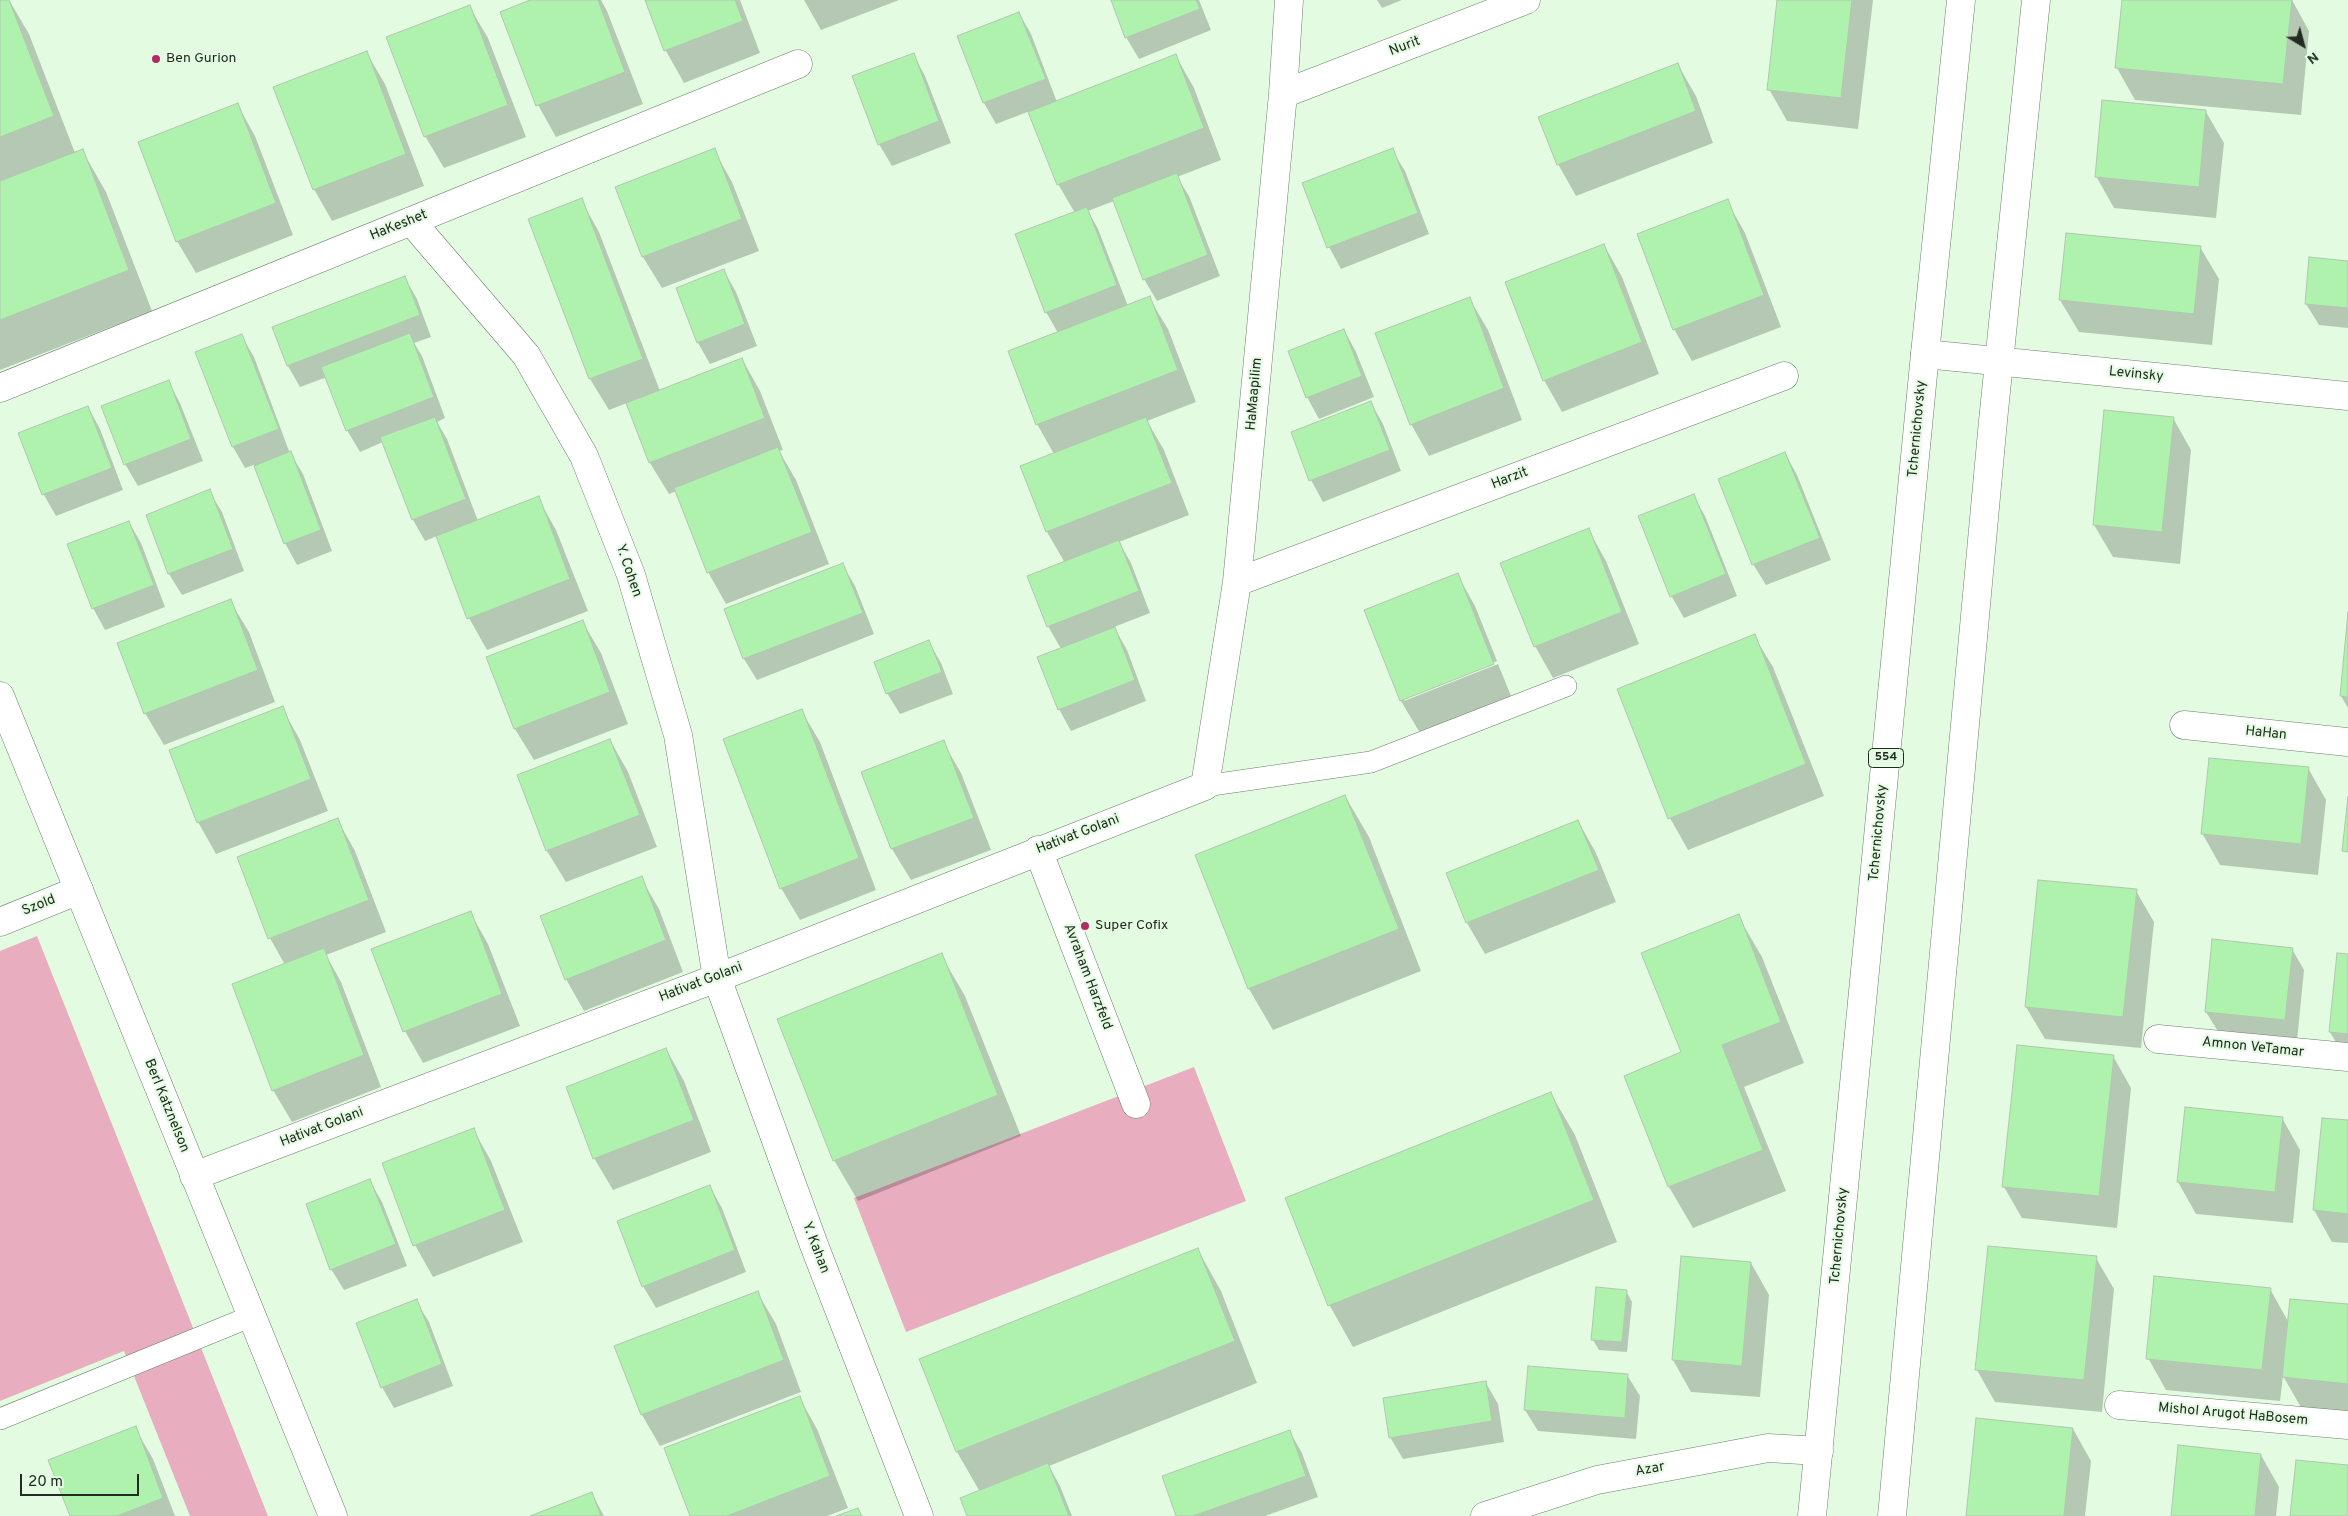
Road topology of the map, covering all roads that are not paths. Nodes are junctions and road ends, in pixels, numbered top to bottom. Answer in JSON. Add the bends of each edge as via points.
{"nodes":[{"id":1,"x":1288,"y":0,"type":"edge"},
{"id":2,"x":1526,"y":0,"type":"edge"},
{"id":3,"x":1962,"y":0,"type":"edge"},
{"id":4,"x":2036,"y":0,"type":"edge"},
{"id":5,"x":798,"y":64,"type":"dead end"},
{"id":6,"x":1283,"y":94,"type":"junction"},
{"id":7,"x":411,"y":221,"type":"junction"},
{"id":8,"x":1925,"y":354,"type":"junction"},
{"id":9,"x":2000,"y":362,"type":"junction"},
{"id":10,"x":1784,"y":376,"type":"dead end"},
{"id":11,"x":0,"y":388,"type":"edge"},
{"id":12,"x":2348,"y":396,"type":"edge"},
{"id":13,"x":1237,"y":582,"type":"junction"},
{"id":14,"x":1566,"y":686,"type":"dead end"},
{"id":15,"x":0,"y":696,"type":"edge"},
{"id":16,"x":2184,"y":725,"type":"dead end"},
{"id":17,"x":2348,"y":742,"type":"edge"},
{"id":18,"x":1205,"y":786,"type":"junction"},
{"id":19,"x":1038,"y":850,"type":"junction"},
{"id":20,"x":79,"y":890,"type":"junction"},
{"id":21,"x":0,"y":922,"type":"edge"},
{"id":22,"x":717,"y":978,"type":"junction"},
{"id":23,"x":2158,"y":1039,"type":"dead end"},
{"id":24,"x":2348,"y":1057,"type":"edge"},
{"id":25,"x":1136,"y":1104,"type":"dead end"},
{"id":26,"x":194,"y":1176,"type":"junction"},
{"id":27,"x":252,"y":1316,"type":"junction"},
{"id":28,"x":2119,"y":1405,"type":"dead end"},
{"id":29,"x":0,"y":1419,"type":"edge"},
{"id":30,"x":2348,"y":1425,"type":"edge"},
{"id":31,"x":1819,"y":1450,"type":"junction"},
{"id":32,"x":333,"y":1516,"type":"edge"},
{"id":33,"x":919,"y":1516,"type":"edge"},
{"id":34,"x":1485,"y":1516,"type":"edge"},
{"id":35,"x":1812,"y":1516,"type":"edge"},
{"id":36,"x":1892,"y":1516,"type":"edge"}],
"edges":[{"from":1,"to":6,"type":"street","name":"HaMaapilim"},
{"from":2,"to":6,"type":"street","name":"Nurit"},
{"from":3,"to":8,"type":"street","name":"Tchernichovsky","number":"554"},
{"from":4,"to":9,"type":"street"},
{"from":5,"to":7,"type":"street","name":"HaKeshet"},
{"from":6,"to":13,"type":"street","name":"HaMaapilim"},
{"from":7,"to":11,"type":"street","name":"HaKeshet"},
{"from":7,"to":22,"type":"street","name":"Y. Cohen","via":[[526,354],[584,456],[631,575],[678,734]]},
{"from":8,"to":9,"type":"street","name":"Levinsky"},
{"from":8,"to":31,"type":"street","name":"Tchernichovsky","number":"554"},
{"from":9,"to":12,"type":"street","name":"Levinsky"},
{"from":9,"to":36,"type":"street"},
{"from":10,"to":13,"type":"street","name":"Harzit"},
{"from":13,"to":18,"type":"street","name":"HaMaapilim"},
{"from":14,"to":18,"type":"lane","via":[[1371,762]]},
{"from":15,"to":20,"type":"street","name":"Berl Katznelson"},
{"from":16,"to":17,"type":"street","name":"HaHan"},
{"from":18,"to":19,"type":"street","name":"Hativat Golani"},
{"from":19,"to":22,"type":"street","name":"Hativat Golani"},
{"from":19,"to":25,"type":"street","name":"Avraham Harzfeld"},
{"from":20,"to":21,"type":"street","name":"Szold"},
{"from":20,"to":26,"type":"street","name":"Berl Katznelson"},
{"from":22,"to":26,"type":"street","name":"Hativat Golani"},
{"from":22,"to":33,"type":"street","name":"Y. Kahan","via":[[814,1244]]},
{"from":23,"to":24,"type":"street","name":"Amnon VeTamar"},
{"from":26,"to":27,"type":"street","name":"Berl Katznelson"},
{"from":27,"to":29,"type":"lane"},
{"from":27,"to":32,"type":"street","name":"Berl Katznelson"},
{"from":28,"to":30,"type":"street","name":"Mishol Arugot HaBosem"},
{"from":31,"to":34,"type":"street","name":"Azar","via":[[1768,1448],[1597,1480]]},
{"from":31,"to":35,"type":"street","name":"Tchernichovsky","number":"554"}]}
